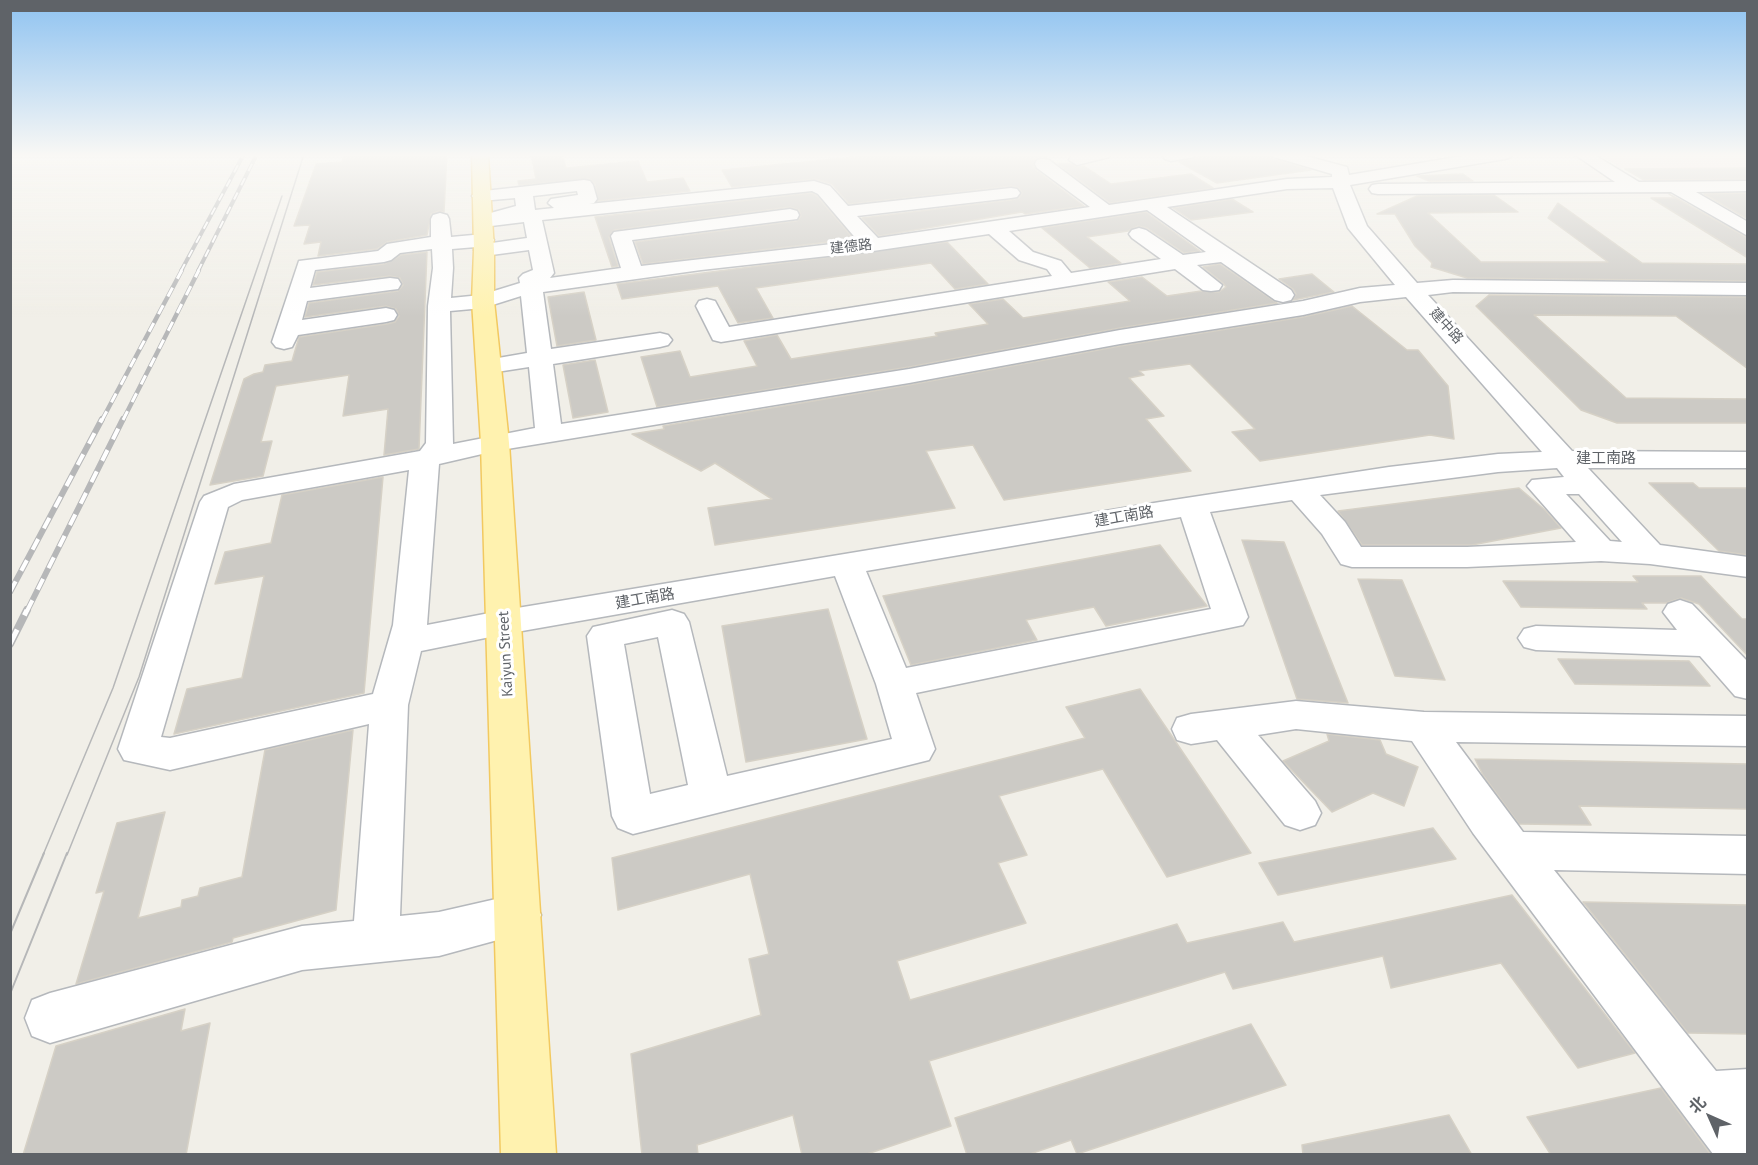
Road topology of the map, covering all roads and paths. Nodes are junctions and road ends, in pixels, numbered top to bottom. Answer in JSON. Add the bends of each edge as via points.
{"nodes":[{"id":1,"x":482,"y":208,"type":"edge"},
{"id":2,"x":520,"y":208,"type":"edge"},
{"id":3,"x":520,"y":208,"type":"edge"},
{"id":4,"x":528,"y":208,"type":"edge"},
{"id":5,"x":841,"y":208,"type":"edge"},
{"id":6,"x":876,"y":208,"type":"edge"},
{"id":7,"x":1102,"y":208,"type":"edge"},
{"id":8,"x":1123,"y":208,"type":"edge"},
{"id":9,"x":1156,"y":208,"type":"edge"},
{"id":10,"x":1349,"y":208,"type":"edge"},
{"id":11,"x":1712,"y":208,"type":"edge"},
{"id":12,"x":1106,"y":211,"type":"junction"},
{"id":13,"x":844,"y":212,"type":"junction"},
{"id":14,"x":790,"y":215,"type":"dead end"},
{"id":15,"x":483,"y":227,"type":"junction"},
{"id":16,"x":986,"y":229,"type":"junction"},
{"id":17,"x":440,"y":230,"type":"junction"},
{"id":18,"x":1748,"y":230,"type":"edge"},
{"id":19,"x":1139,"y":234,"type":"dead end"},
{"id":20,"x":538,"y":243,"type":"junction"},
{"id":21,"x":873,"y":245,"type":"junction"},
{"id":22,"x":1224,"y":255,"type":"junction"},
{"id":23,"x":1178,"y":262,"type":"junction"},
{"id":24,"x":633,"y":273,"type":"junction"},
{"id":25,"x":1065,"y":279,"type":"junction"},
{"id":26,"x":390,"y":284,"type":"dead end"},
{"id":27,"x":1029,"y":285,"type":"junction"},
{"id":28,"x":1211,"y":285,"type":"dead end"},
{"id":29,"x":530,"y":287,"type":"junction"},
{"id":30,"x":1412,"y":289,"type":"junction"},
{"id":31,"x":1748,"y":289,"type":"edge"},
{"id":32,"x":1283,"y":295,"type":"dead end"},
{"id":33,"x":297,"y":296,"type":"junction"},
{"id":34,"x":483,"y":301,"type":"junction"},
{"id":35,"x":439,"y":306,"type":"junction"},
{"id":36,"x":707,"y":306,"type":"dead end"},
{"id":37,"x":386,"y":315,"type":"dead end"},
{"id":38,"x":660,"y":340,"type":"dead end"},
{"id":39,"x":539,"y":358,"type":"junction"},
{"id":40,"x":490,"y":366,"type":"junction"},
{"id":41,"x":549,"y":435,"type":"junction"},
{"id":42,"x":495,"y":443,"type":"junction"},
{"id":43,"x":429,"y":458,"type":"junction"},
{"id":44,"x":1567,"y":459,"type":"junction"},
{"id":45,"x":1748,"y":460,"type":"edge"},
{"id":46,"x":1586,"y":485,"type":"junction"},
{"id":47,"x":1299,"y":490,"type":"junction"},
{"id":48,"x":1193,"y":506,"type":"junction"},
{"id":49,"x":1601,"y":551,"type":"junction"},
{"id":50,"x":1650,"y":554,"type":"junction"},
{"id":51,"x":847,"y":564,"type":"junction"},
{"id":52,"x":1748,"y":567,"type":"edge"},
{"id":53,"x":1680,"y":612,"type":"dead end"},
{"id":54,"x":505,"y":622,"type":"junction"},
{"id":55,"x":1536,"y":638,"type":"dead end"},
{"id":56,"x":406,"y":642,"type":"junction"},
{"id":57,"x":1709,"y":644,"type":"junction"},
{"id":58,"x":894,"y":684,"type":"junction"},
{"id":59,"x":1748,"y":686,"type":"edge"},
{"id":60,"x":389,"y":705,"type":"junction"},
{"id":61,"x":1424,"y":727,"type":"junction"},
{"id":62,"x":1748,"y":731,"type":"edge"},
{"id":63,"x":711,"y":797,"type":"junction"},
{"id":64,"x":1300,"y":813,"type":"dead end"},
{"id":65,"x":1512,"y":851,"type":"junction"},
{"id":66,"x":1748,"y":855,"type":"edge"},
{"id":67,"x":518,"y":915,"type":"junction"},
{"id":68,"x":376,"y":940,"type":"junction"},
{"id":69,"x":50,"y":1018,"type":"dead end"},
{"id":70,"x":1726,"y":1097,"type":"edge"},
{"id":71,"x":529,"y":1155,"type":"edge"},
{"id":72,"x":1747,"y":1155,"type":"edge"}],
"edges":[{"from":1,"to":15,"type":"main road","name":"Kaiyun Street"},
{"from":2,"to":15,"type":"street"},
{"from":3,"to":15,"type":"street"},
{"from":4,"to":20,"type":"street"},
{"from":5,"to":13,"type":"street"},
{"from":6,"to":13,"type":"street"},
{"from":7,"to":12,"type":"street"},
{"from":8,"to":12,"type":"street","name":"建德路"},
{"from":9,"to":22,"type":"street"},
{"from":10,"to":30,"type":"street","name":"建中路","via":[[1376,251]]},
{"from":11,"to":18,"type":"street"},
{"from":12,"to":16,"type":"street","name":"建德路"},
{"from":13,"to":21,"type":"street"},
{"from":14,"to":24,"type":"street","via":[[621,236]]},
{"from":15,"to":17,"type":"street","via":[[454,243]]},
{"from":15,"to":20,"type":"street"},
{"from":15,"to":34,"type":"main road","name":"Kaiyun Street"},
{"from":16,"to":21,"type":"street","name":"建德路"},
{"from":16,"to":25,"type":"street","via":[[1026,256],[1054,265]]},
{"from":16,"to":27,"type":"street","via":[[1008,258],[1006,266]]},
{"from":17,"to":33,"type":"street","via":[[394,248],[384,256],[306,265]]},
{"from":17,"to":35,"type":"street","via":[[443,268]]},
{"from":19,"to":23,"type":"street"},
{"from":20,"to":29,"type":"street","via":[[544,273],[530,278]]},
{"from":21,"to":24,"type":"street","name":"建德路"},
{"from":22,"to":23,"type":"street"},
{"from":22,"to":32,"type":"street"},
{"from":23,"to":25,"type":"street"},
{"from":23,"to":28,"type":"street"},
{"from":24,"to":29,"type":"street","name":"建德路"},
{"from":25,"to":27,"type":"street"},
{"from":26,"to":33,"type":"street"},
{"from":27,"to":36,"type":"street","via":[[721,335]]},
{"from":29,"to":34,"type":"street","name":"建德路"},
{"from":29,"to":39,"type":"street"},
{"from":30,"to":31,"type":"street"},
{"from":30,"to":41,"type":"street"},
{"from":30,"to":44,"type":"street","name":"建中路"},
{"from":33,"to":37,"type":"street","via":[[286,335]]},
{"from":34,"to":35,"type":"street","name":"建德路"},
{"from":34,"to":40,"type":"main road","name":"Kaiyun Street"},
{"from":35,"to":43,"type":"street","via":[[440,443]]},
{"from":38,"to":39,"type":"street"},
{"from":39,"to":40,"type":"street"},
{"from":39,"to":41,"type":"street"},
{"from":40,"to":42,"type":"main road","name":"Kaiyun Street"},
{"from":41,"to":42,"type":"street"},
{"from":42,"to":43,"type":"street"},
{"from":42,"to":54,"type":"main road","name":"Kaiyun Street"},
{"from":43,"to":56,"type":"street","via":[[424,465]]},
{"from":43,"to":60,"type":"street","via":[[234,493],[215,502],[138,748],[170,754]]},
{"from":44,"to":45,"type":"street","name":"建工南路"},
{"from":44,"to":46,"type":"street","name":"建中路"},
{"from":44,"to":47,"type":"street","name":"建工南路","via":[[1498,463]]},
{"from":46,"to":49,"type":"street","via":[[1542,486]]},
{"from":46,"to":50,"type":"street","name":"建中路"},
{"from":47,"to":48,"type":"street","name":"建工南路"},
{"from":47,"to":49,"type":"street","via":[[1334,529],[1352,558]]},
{"from":48,"to":51,"type":"street","name":"建工南路"},
{"from":48,"to":58,"type":"street","via":[[1231,616]]},
{"from":49,"to":50,"type":"street"},
{"from":50,"to":52,"type":"street"},
{"from":51,"to":54,"type":"street","name":"建工南路"},
{"from":51,"to":58,"type":"street"},
{"from":53,"to":57,"type":"street"},
{"from":54,"to":56,"type":"street","name":"建工南路"},
{"from":54,"to":67,"type":"main road","name":"Kaiyun Street"},
{"from":55,"to":57,"type":"street"},
{"from":56,"to":60,"type":"street"},
{"from":57,"to":59,"type":"street"},
{"from":58,"to":63,"type":"street","via":[[915,749]]},
{"from":60,"to":68,"type":"street"},
{"from":61,"to":62,"type":"street"},
{"from":61,"to":64,"type":"street","via":[[1296,715],[1208,726]]},
{"from":61,"to":65,"type":"street"},
{"from":63,"to":63,"type":"street","via":[[633,816],[605,636],[672,622]]},
{"from":65,"to":66,"type":"street"},
{"from":65,"to":70,"type":"street"},
{"from":67,"to":68,"type":"street","via":[[440,934]]},
{"from":67,"to":71,"type":"main road","name":"Kaiyun Street"},
{"from":68,"to":69,"type":"street","via":[[302,948]]},
{"from":70,"to":72,"type":"street"}]}
